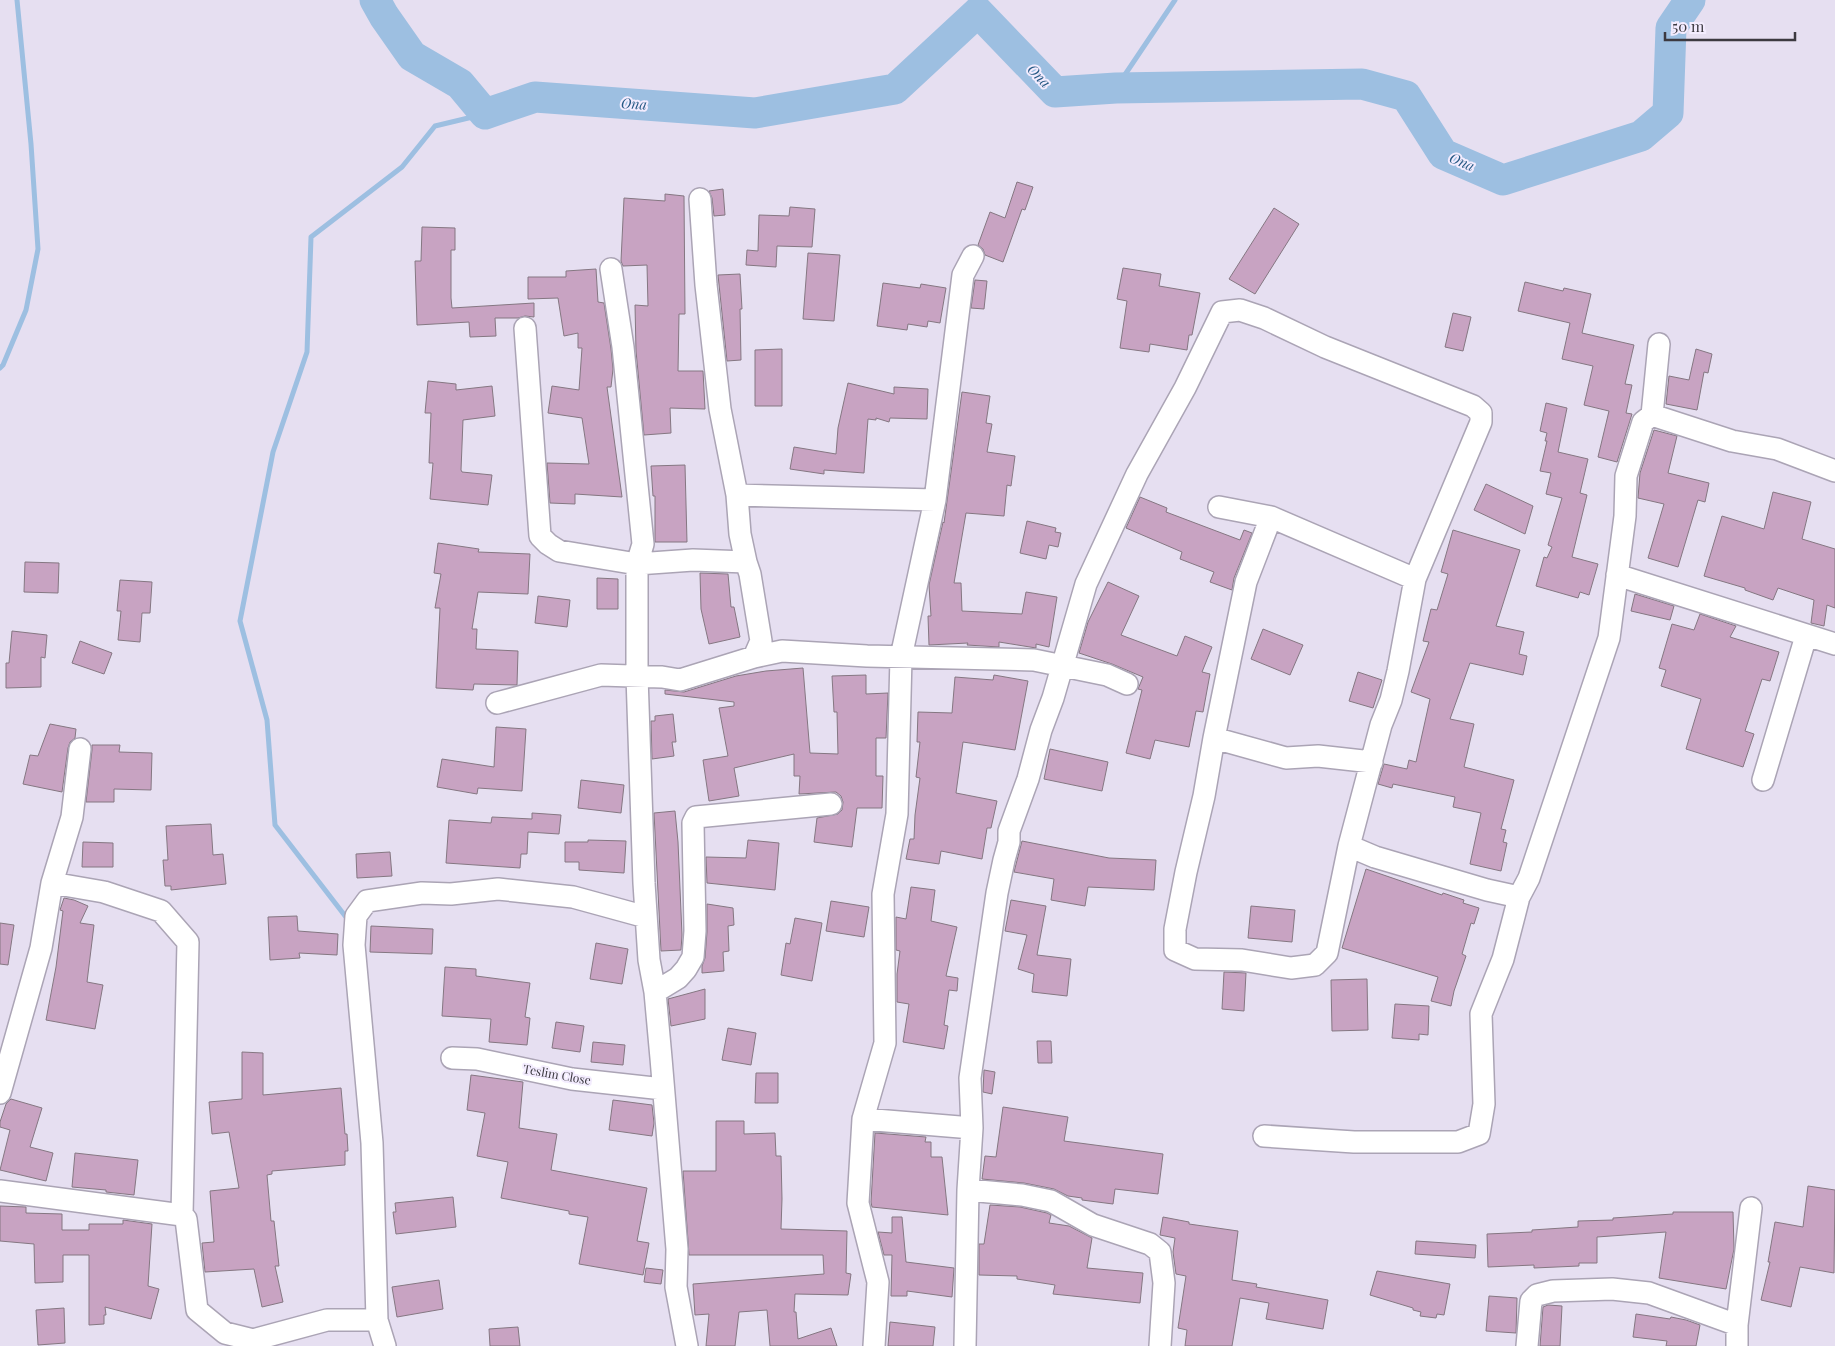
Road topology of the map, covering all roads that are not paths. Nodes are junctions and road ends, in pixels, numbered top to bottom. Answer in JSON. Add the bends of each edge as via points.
{"nodes":[{"id":1,"x":700,"y":199,"type":"dead end"},
{"id":2,"x":973,"y":256,"type":"dead end"},
{"id":3,"x":611,"y":269,"type":"dead end"},
{"id":4,"x":525,"y":328,"type":"dead end"},
{"id":5,"x":1659,"y":344,"type":"dead end"},
{"id":6,"x":1652,"y":415,"type":"junction"},
{"id":7,"x":1835,"y":471,"type":"edge"},
{"id":8,"x":736,"y":495,"type":"junction"},
{"id":9,"x":935,"y":500,"type":"junction"},
{"id":10,"x":1219,"y":507,"type":"dead end"},
{"id":11,"x":1271,"y":517,"type":"junction"},
{"id":12,"x":746,"y":562,"type":"junction"},
{"id":13,"x":637,"y":564,"type":"junction"},
{"id":14,"x":1617,"y":575,"type":"junction"},
{"id":15,"x":1415,"y":579,"type":"junction"},
{"id":16,"x":1806,"y":636,"type":"junction"},
{"id":17,"x":1835,"y":644,"type":"edge"},
{"id":18,"x":754,"y":657,"type":"junction"},
{"id":19,"x":901,"y":657,"type":"junction"},
{"id":20,"x":1062,"y":666,"type":"junction"},
{"id":21,"x":637,"y":676,"type":"junction"},
{"id":22,"x":1127,"y":684,"type":"dead end"},
{"id":23,"x":497,"y":703,"type":"dead end"},
{"id":24,"x":1214,"y":738,"type":"junction"},
{"id":25,"x":80,"y":749,"type":"dead end"},
{"id":26,"x":1372,"y":762,"type":"junction"},
{"id":27,"x":1763,"y":780,"type":"dead end"},
{"id":28,"x":831,"y":804,"type":"dead end"},
{"id":29,"x":1349,"y":846,"type":"junction"},
{"id":30,"x":52,"y":882,"type":"junction"},
{"id":31,"x":1519,"y":897,"type":"junction"},
{"id":32,"x":646,"y":917,"type":"junction"},
{"id":33,"x":654,"y":992,"type":"junction"},
{"id":34,"x":452,"y":1058,"type":"dead end"},
{"id":35,"x":663,"y":1089,"type":"junction"},
{"id":36,"x":0,"y":1093,"type":"edge"},
{"id":37,"x":863,"y":1119,"type":"junction"},
{"id":38,"x":972,"y":1128,"type":"junction"},
{"id":39,"x":1264,"y":1136,"type":"dead end"},
{"id":40,"x":968,"y":1190,"type":"junction"},
{"id":41,"x":0,"y":1191,"type":"edge"},
{"id":42,"x":1751,"y":1208,"type":"dead end"},
{"id":43,"x":182,"y":1215,"type":"junction"},
{"id":44,"x":377,"y":1320,"type":"junction"},
{"id":45,"x":1738,"y":1325,"type":"junction"},
{"id":46,"x":385,"y":1346,"type":"edge"},
{"id":47,"x":686,"y":1346,"type":"edge"},
{"id":48,"x":874,"y":1346,"type":"edge"},
{"id":49,"x":965,"y":1346,"type":"edge"},
{"id":50,"x":1160,"y":1346,"type":"edge"},
{"id":51,"x":1527,"y":1346,"type":"edge"},
{"id":52,"x":1737,"y":1346,"type":"edge"}],
"edges":[{"from":1,"to":8,"type":"street","via":[[720,409]]},
{"from":2,"to":9,"type":"street","via":[[963,275]]},
{"from":3,"to":13,"type":"street","via":[[623,348],[643,544]]},
{"from":4,"to":13,"type":"street","via":[[540,536],[559,551]]},
{"from":5,"to":6,"type":"street"},
{"from":6,"to":7,"type":"street","via":[[1732,441],[1777,449]]},
{"from":6,"to":14,"type":"street","via":[[1643,422],[1626,476],[1625,516]]},
{"from":8,"to":9,"type":"street"},
{"from":8,"to":12,"type":"street"},
{"from":9,"to":19,"type":"street"},
{"from":10,"to":11,"type":"street"},
{"from":11,"to":15,"type":"street"},
{"from":11,"to":24,"type":"street","via":[[1246,582]]},
{"from":12,"to":13,"type":"street","via":[[693,560]]},
{"from":12,"to":18,"type":"street","via":[[761,641]]},
{"from":13,"to":21,"type":"street"},
{"from":14,"to":16,"type":"street"},
{"from":14,"to":31,"type":"street","via":[[1609,638],[1529,878]]},
{"from":15,"to":20,"type":"street","via":[[1481,422],[1480,413],[1473,406],[1324,347],[1264,318],[1240,310],[1222,312],[1185,388],[1137,474],[1086,584]]},
{"from":15,"to":26,"type":"street","via":[[1398,671]]},
{"from":16,"to":17,"type":"street"},
{"from":16,"to":27,"type":"street"},
{"from":18,"to":19,"type":"street","via":[[782,651]]},
{"from":18,"to":21,"type":"street","via":[[680,680]]},
{"from":19,"to":20,"type":"street","via":[[1034,660]]},
{"from":19,"to":37,"type":"street","via":[[897,814],[883,894],[885,1043]]},
{"from":20,"to":22,"type":"street","via":[[1108,675]]},
{"from":20,"to":38,"type":"street","via":[[1009,831],[970,1078]]},
{"from":21,"to":23,"type":"street","via":[[601,675]]},
{"from":21,"to":32,"type":"street"},
{"from":24,"to":26,"type":"street","via":[[1286,758],[1318,756]]},
{"from":24,"to":29,"type":"street","via":[[1175,929],[1175,950],[1195,959],[1242,960],[1291,968],[1315,964],[1327,952]]},
{"from":25,"to":30,"type":"street","via":[[72,817]]},
{"from":26,"to":29,"type":"street"},
{"from":28,"to":33,"type":"street","via":[[696,817],[693,822],[693,957],[678,978]]},
{"from":29,"to":31,"type":"street","via":[[1375,857]]},
{"from":30,"to":36,"type":"street","via":[[40,948]]},
{"from":30,"to":43,"type":"street","via":[[104,892],[161,911],[188,942]]},
{"from":31,"to":39,"type":"street","via":[[1503,959],[1481,1014],[1484,1104],[1479,1134],[1458,1142],[1354,1142]]},
{"from":32,"to":33,"type":"street"},
{"from":32,"to":44,"type":"street","via":[[573,897],[498,889],[451,894],[422,893],[368,901],[356,916],[354,945],[372,1143]]},
{"from":33,"to":35,"type":"street"},
{"from":34,"to":35,"type":"street","name":"Teslim Close","via":[[477,1059],[572,1079]]},
{"from":35,"to":47,"type":"street","via":[[677,1249],[676,1287]]},
{"from":37,"to":38,"type":"street"},
{"from":37,"to":48,"type":"street","via":[[858,1203],[878,1282]]},
{"from":38,"to":40,"type":"street"},
{"from":40,"to":49,"type":"street"},
{"from":40,"to":50,"type":"street","via":[[1051,1201],[1093,1225],[1150,1244],[1160,1252],[1164,1283]]},
{"from":41,"to":43,"type":"street"},
{"from":42,"to":45,"type":"street"},
{"from":43,"to":44,"type":"street","via":[[186,1219],[198,1310],[225,1333],[253,1340],[326,1320]]},
{"from":44,"to":46,"type":"street"},
{"from":45,"to":51,"type":"street","via":[[1649,1293],[1552,1291],[1537,1295],[1531,1301]]},
{"from":45,"to":52,"type":"street"}]}
